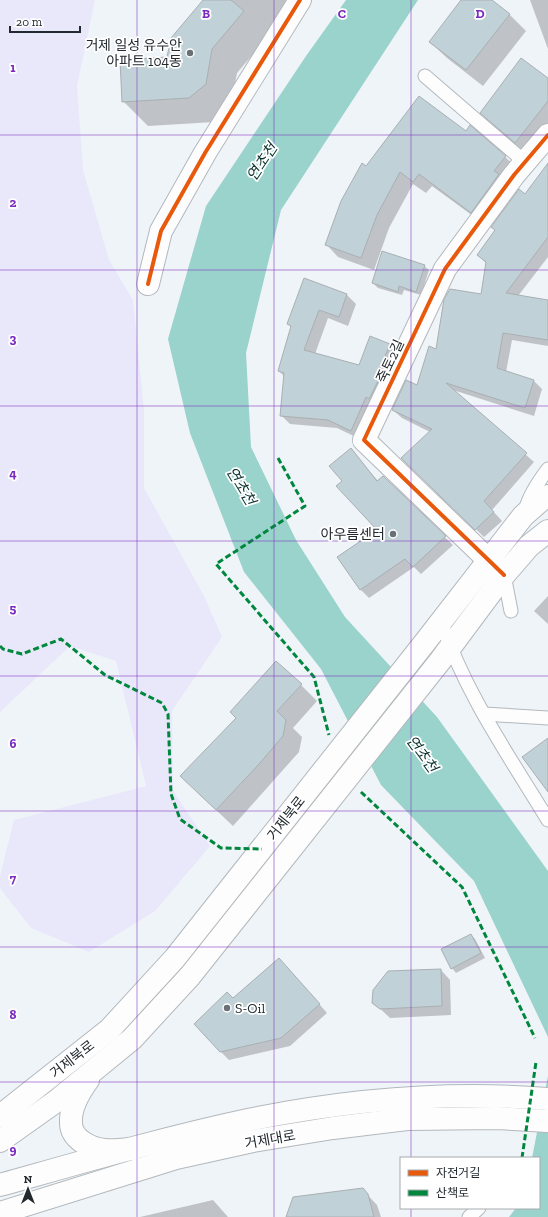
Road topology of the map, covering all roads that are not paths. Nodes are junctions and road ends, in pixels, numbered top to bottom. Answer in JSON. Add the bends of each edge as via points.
{"nodes":[{"id":1,"x":300,"y":0,"type":"edge"},
{"id":2,"x":425,"y":76,"type":"dead end"},
{"id":3,"x":548,"y":135,"type":"edge"},
{"id":4,"x":525,"y":162,"type":"junction"},
{"id":5,"x":148,"y":284,"type":"dead end"},
{"id":6,"x":548,"y":469,"type":"edge"},
{"id":7,"x":548,"y":496,"type":"edge"},
{"id":8,"x":524,"y":515,"type":"junction"},
{"id":9,"x":548,"y":531,"type":"edge"},
{"id":10,"x":488,"y":560,"type":"junction"},
{"id":11,"x":504,"y":574,"type":"junction"},
{"id":12,"x":511,"y":611,"type":"dead end"},
{"id":13,"x":441,"y":621,"type":"junction"},
{"id":14,"x":445,"y":655,"type":"junction"},
{"id":15,"x":484,"y":714,"type":"junction"},
{"id":16,"x":548,"y":718,"type":"edge"},
{"id":17,"x":548,"y":820,"type":"edge"},
{"id":18,"x":98,"y":1066,"type":"junction"},
{"id":19,"x":548,"y":1099,"type":"edge"},
{"id":20,"x":0,"y":1116,"type":"edge"},
{"id":21,"x":548,"y":1121,"type":"edge"},
{"id":22,"x":0,"y":1141,"type":"edge"},
{"id":23,"x":133,"y":1149,"type":"junction"},
{"id":24,"x":0,"y":1185,"type":"edge"},
{"id":25,"x":478,"y":1209,"type":"edge"},
{"id":26,"x":0,"y":1212,"type":"edge"},
{"id":27,"x":469,"y":1217,"type":"edge"}],
"edges":[{"from":1,"to":5,"type":"main road","via":[[205,153],[161,231]]},
{"from":2,"to":4,"type":"lane"},
{"from":3,"to":4,"type":"main road","name":"죽토2길"},
{"from":4,"to":10,"type":"main road","name":"죽토2길","via":[[445,269],[364,440]]},
{"from":6,"to":8,"type":"lane","via":[[535,487]]},
{"from":7,"to":8,"type":"main road","name":"거제북로"},
{"from":8,"to":10,"type":"main road","name":"거제북로"},
{"from":9,"to":11,"type":"main road","name":"거제북로","via":[[529,546]]},
{"from":10,"to":11,"type":"main road","name":"죽토2길"},
{"from":10,"to":13,"type":"main road","name":"거제북로"},
{"from":11,"to":12,"type":"lane"},
{"from":11,"to":14,"type":"main road","name":"거제북로"},
{"from":13,"to":14,"type":"lane"},
{"from":13,"to":20,"type":"main road","name":"거제북로","via":[[175,958],[109,1030]]},
{"from":14,"to":15,"type":"lane"},
{"from":14,"to":18,"type":"main road","name":"거제북로","via":[[190,976],[132,1039]]},
{"from":15,"to":16,"type":"lane"},
{"from":15,"to":17,"type":"lane"},
{"from":18,"to":22,"type":"main road","name":"거제북로","via":[[55,1102]]},
{"from":18,"to":23,"type":"main road","via":[[77,1100],[70,1124],[74,1134],[91,1147],[104,1150]]},
{"from":19,"to":23,"type":"main road","name":"거제대로","via":[[501,1096],[406,1098],[330,1107],[249,1120]]},
{"from":21,"to":26,"type":"main road","name":"거제대로","via":[[497,1118],[407,1119],[253,1141],[176,1158]]},
{"from":23,"to":24,"type":"main road","name":"거제대로"},
{"from":25,"to":27,"type":"lane"}]}
